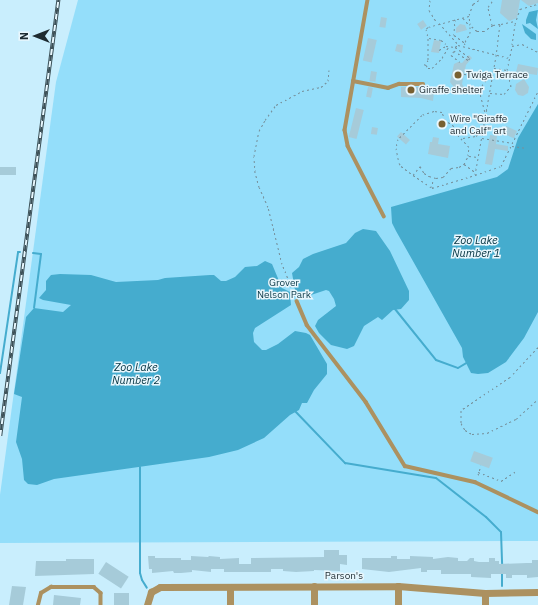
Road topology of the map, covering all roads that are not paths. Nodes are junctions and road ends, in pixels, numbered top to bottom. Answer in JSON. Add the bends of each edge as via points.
{"nodes":[{"id":1,"x":368,"y":0,"type":"edge"},
{"id":2,"x":353,"y":81,"type":"junction"},
{"id":3,"x":423,"y":84,"type":"dead end"},
{"id":4,"x":384,"y":216,"type":"dead end"},
{"id":5,"x":296,"y":299,"type":"road end"},
{"id":6,"x":538,"y":512,"type":"edge"},
{"id":7,"x":314,"y":586,"type":"junction"},
{"id":8,"x":398,"y":586,"type":"junction"},
{"id":9,"x":230,"y":587,"type":"junction"},
{"id":10,"x":538,"y":592,"type":"edge"},
{"id":11,"x":485,"y":593,"type":"junction"},
{"id":12,"x":38,"y":605,"type":"edge"},
{"id":13,"x":101,"y":605,"type":"edge"},
{"id":14,"x":147,"y":605,"type":"edge"},
{"id":15,"x":230,"y":605,"type":"edge"},
{"id":16,"x":314,"y":605,"type":"edge"},
{"id":17,"x":398,"y":605,"type":"edge"},
{"id":18,"x":485,"y":605,"type":"edge"}],
"edges":[{"from":1,"to":2,"type":"lane"},
{"from":2,"to":3,"type":"lane","via":[[388,88],[399,84]]},
{"from":2,"to":4,"type":"lane","via":[[346,121],[346,138]]},
{"from":5,"to":6,"type":"lane","via":[[307,325],[366,402],[405,466],[475,482]]},
{"from":7,"to":8,"type":"street","name":"Parson's"},
{"from":7,"to":9,"type":"street","name":"Parson's"},
{"from":7,"to":16,"type":"street"},
{"from":8,"to":11,"type":"street","name":"Parson's"},
{"from":8,"to":17,"type":"street"},
{"from":9,"to":14,"type":"street","name":"Parson's","via":[[160,587],[151,592]]},
{"from":9,"to":15,"type":"street"},
{"from":10,"to":11,"type":"street","name":"Parson's"},
{"from":11,"to":18,"type":"street"},
{"from":12,"to":13,"type":"lane","via":[[41,593],[51,587],[94,587],[101,593]]}]}
